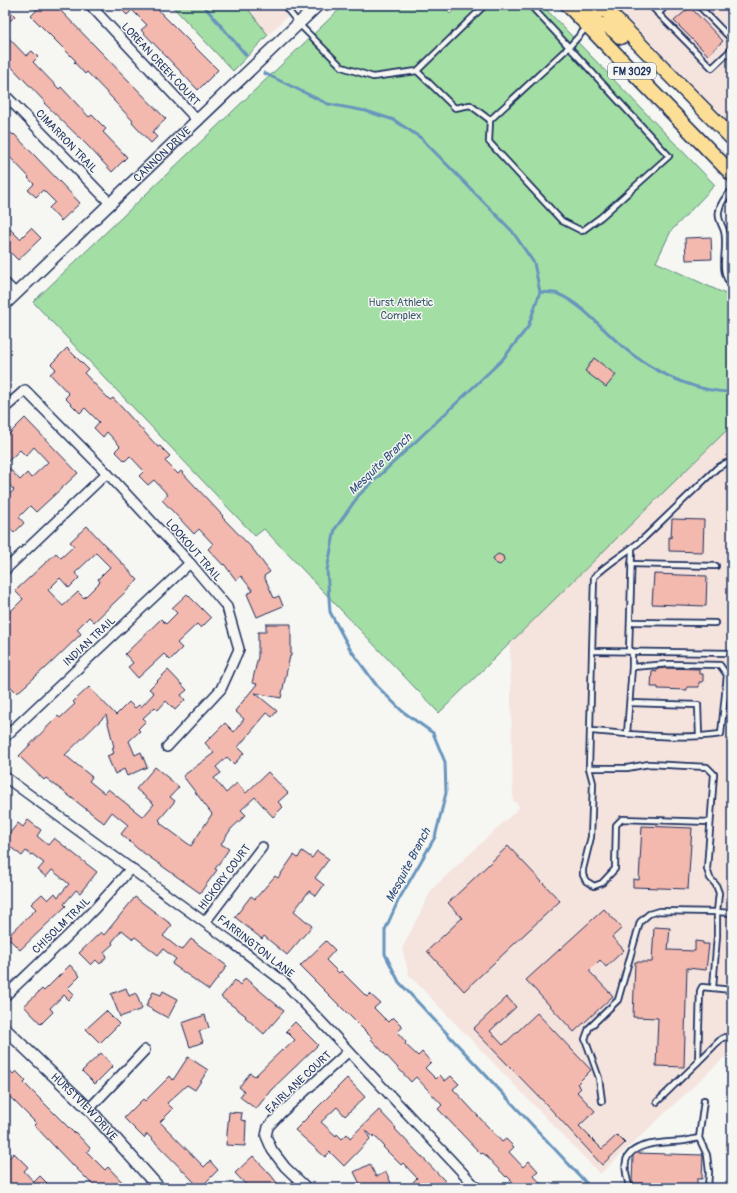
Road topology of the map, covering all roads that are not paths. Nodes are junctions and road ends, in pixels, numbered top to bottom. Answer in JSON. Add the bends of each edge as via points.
{"nodes":[{"id":1,"x":90,"y":5,"type":"edge"},
{"id":2,"x":284,"y":5,"type":"edge"},
{"id":3,"x":318,"y":5,"type":"edge"},
{"id":4,"x":485,"y":5,"type":"edge"},
{"id":5,"x":530,"y":5,"type":"edge"},
{"id":6,"x":568,"y":5,"type":"edge"},
{"id":7,"x":583,"y":5,"type":"edge"},
{"id":8,"x":650,"y":5,"type":"edge"},
{"id":9,"x":667,"y":5,"type":"edge"},
{"id":10,"x":698,"y":5,"type":"edge"},
{"id":11,"x":605,"y":6,"type":"edge"},
{"id":12,"x":658,"y":14,"type":"junction"},
{"id":13,"x":299,"y":24,"type":"junction"},
{"id":14,"x":588,"y":26,"type":"junction"},
{"id":15,"x":732,"y":40,"type":"edge"},
{"id":16,"x":570,"y":47,"type":"junction"},
{"id":17,"x":732,"y":49,"type":"edge"},
{"id":18,"x":654,"y":58,"type":"junction"},
{"id":19,"x":417,"y":71,"type":"junction"},
{"id":20,"x":5,"y":95,"type":"edge"},
{"id":21,"x":490,"y":120,"type":"junction"},
{"id":22,"x":198,"y":121,"type":"junction"},
{"id":23,"x":717,"y":123,"type":"junction"},
{"id":24,"x":732,"y":126,"type":"edge"},
{"id":25,"x":732,"y":138,"type":"edge"},
{"id":26,"x":732,"y":174,"type":"edge"},
{"id":27,"x":732,"y":190,"type":"edge"},
{"id":28,"x":111,"y":204,"type":"junction"},
{"id":29,"x":5,"y":283,"type":"edge"},
{"id":30,"x":732,"y":285,"type":"edge"},
{"id":31,"x":16,"y":294,"type":"junction"},
{"id":32,"x":5,"y":304,"type":"edge"},
{"id":33,"x":5,"y":408,"type":"edge"},
{"id":34,"x":732,"y":463,"type":"edge"},
{"id":35,"x":107,"y":473,"type":"junction"},
{"id":36,"x":632,"y":548,"type":"junction"},
{"id":37,"x":190,"y":563,"type":"junction"},
{"id":38,"x":631,"y":564,"type":"junction"},
{"id":39,"x":716,"y":566,"type":"dead end"},
{"id":40,"x":5,"y":570,"type":"edge"},
{"id":41,"x":630,"y":622,"type":"junction"},
{"id":42,"x":715,"y":623,"type":"dead end"},
{"id":43,"x":592,"y":650,"type":"junction"},
{"id":44,"x":631,"y":651,"type":"junction"},
{"id":45,"x":732,"y":653,"type":"edge"},
{"id":46,"x":632,"y":667,"type":"junction"},
{"id":47,"x":630,"y":703,"type":"junction"},
{"id":48,"x":590,"y":731,"type":"junction"},
{"id":49,"x":627,"y":734,"type":"junction"},
{"id":50,"x":699,"y":736,"type":"junction"},
{"id":51,"x":5,"y":737,"type":"edge"},
{"id":52,"x":167,"y":747,"type":"dead end"},
{"id":53,"x":589,"y":768,"type":"junction"},
{"id":54,"x":5,"y":777,"type":"edge"},
{"id":55,"x":710,"y":822,"type":"junction"},
{"id":56,"x":262,"y":847,"type":"dead end"},
{"id":57,"x":131,"y":868,"type":"junction"},
{"id":58,"x":717,"y":912,"type":"junction"},
{"id":59,"x":732,"y":913,"type":"edge"},
{"id":60,"x":205,"y":922,"type":"junction"},
{"id":61,"x":712,"y":988,"type":"junction"},
{"id":62,"x":732,"y":990,"type":"edge"},
{"id":63,"x":5,"y":996,"type":"edge"},
{"id":64,"x":5,"y":1029,"type":"edge"},
{"id":65,"x":732,"y":1039,"type":"edge"},
{"id":66,"x":145,"y":1050,"type":"dead end"},
{"id":67,"x":348,"y":1052,"type":"junction"},
{"id":68,"x":698,"y":1062,"type":"junction"},
{"id":69,"x":704,"y":1100,"type":"dead end"},
{"id":70,"x":602,"y":1101,"type":"dead end"},
{"id":71,"x":657,"y":1102,"type":"dead end"},
{"id":72,"x":89,"y":1109,"type":"junction"},
{"id":73,"x":699,"y":1138,"type":"junction"},
{"id":74,"x":159,"y":1188,"type":"edge"},
{"id":75,"x":307,"y":1188,"type":"edge"},
{"id":76,"x":477,"y":1188,"type":"edge"},
{"id":77,"x":634,"y":1188,"type":"edge"},
{"id":78,"x":708,"y":1188,"type":"edge"}],
"edges":[{"from":1,"to":22,"type":"street","name":"LOREAN CREEK COURT"},
{"from":2,"to":13,"type":"lane"},
{"from":3,"to":13,"type":"street","name":"CANNON DRIVE"},
{"from":4,"to":19,"type":"lane"},
{"from":5,"to":16,"type":"lane"},
{"from":6,"to":14,"type":"main road","number":"FM 3029"},
{"from":7,"to":11,"type":"main road","via":[[594,13]]},
{"from":8,"to":12,"type":"lane"},
{"from":9,"to":12,"type":"lane"},
{"from":10,"to":15,"type":"lane"},
{"from":11,"to":18,"type":"main road","number":"FM 3029"},
{"from":12,"to":17,"type":"lane","via":[[712,68]]},
{"from":13,"to":19,"type":"lane","via":[[342,67],[373,77]]},
{"from":13,"to":22,"type":"street","name":"CANNON DRIVE"},
{"from":14,"to":16,"type":"lane"},
{"from":14,"to":18,"type":"main road","via":[[605,25],[638,51]]},
{"from":14,"to":26,"type":"main road","number":"FM 3029"},
{"from":16,"to":21,"type":"lane"},
{"from":16,"to":21,"type":"lane","via":[[669,156],[582,231],[562,221],[489,142]]},
{"from":18,"to":23,"type":"main road","number":"FM 3029"},
{"from":19,"to":21,"type":"lane","via":[[455,108],[470,105]]},
{"from":20,"to":28,"type":"street","name":"CIMARRON TRAIL"},
{"from":22,"to":28,"type":"street","name":"CANNON DRIVE"},
{"from":23,"to":24,"type":"main road"},
{"from":23,"to":25,"type":"main road","number":"FM 3029"},
{"from":27,"to":30,"type":"lane","via":[[719,210],[719,220],[725,232],[725,272]]},
{"from":28,"to":31,"type":"street","name":"CANNON DRIVE"},
{"from":29,"to":31,"type":"street"},
{"from":31,"to":32,"type":"street","name":"CANNON DRIVE"},
{"from":33,"to":35,"type":"street","name":"LOOKOUT TRAIL","via":[[25,390]]},
{"from":34,"to":36,"type":"lane","via":[[717,468]]},
{"from":35,"to":37,"type":"street","name":"LOOKOUT TRAIL"},
{"from":35,"to":40,"type":"street"},
{"from":36,"to":38,"type":"lane"},
{"from":36,"to":43,"type":"lane","via":[[594,577]]},
{"from":37,"to":51,"type":"street","name":"INDIAN TRAIL"},
{"from":37,"to":52,"type":"street","name":"LOOKOUT TRAIL","via":[[227,608],[239,649],[220,689]]},
{"from":38,"to":39,"type":"lane"},
{"from":38,"to":41,"type":"lane"},
{"from":41,"to":42,"type":"lane"},
{"from":41,"to":44,"type":"lane"},
{"from":43,"to":44,"type":"lane"},
{"from":43,"to":48,"type":"lane"},
{"from":44,"to":45,"type":"lane"},
{"from":44,"to":46,"type":"lane"},
{"from":46,"to":47,"type":"lane"},
{"from":46,"to":50,"type":"lane","via":[[669,664],[720,665],[727,675],[721,734]]},
{"from":47,"to":49,"type":"lane"},
{"from":47,"to":50,"type":"lane","via":[[698,705]]},
{"from":48,"to":49,"type":"lane"},
{"from":48,"to":53,"type":"lane"},
{"from":49,"to":50,"type":"lane"},
{"from":53,"to":55,"type":"lane","via":[[627,768],[649,764],[707,766],[714,774]]},
{"from":53,"to":55,"type":"lane","via":[[593,783],[591,837],[583,875],[586,881],[594,886],[602,883],[615,869],[616,825],[622,819]]},
{"from":54,"to":57,"type":"street","name":"FARRINGTON LANE"},
{"from":55,"to":58,"type":"lane","via":[[707,869],[719,893]]},
{"from":56,"to":60,"type":"street","name":"HICKORY COURT"},
{"from":57,"to":60,"type":"street","name":"FARRINGTON LANE"},
{"from":57,"to":63,"type":"street","name":"CHISOLM TRAIL","via":[[82,923]]},
{"from":58,"to":59,"type":"lane"},
{"from":58,"to":61,"type":"lane"},
{"from":58,"to":70,"type":"lane","via":[[659,911],[649,914],[640,922],[618,1000],[589,1028],[585,1039],[599,1078]]},
{"from":60,"to":67,"type":"street","name":"FARRINGTON LANE","via":[[284,982]]},
{"from":61,"to":62,"type":"lane"},
{"from":61,"to":68,"type":"lane","via":[[702,987],[700,991]]},
{"from":64,"to":72,"type":"street","name":"HURSTVIEW DRIVE"},
{"from":65,"to":68,"type":"lane","via":[[721,1039]]},
{"from":66,"to":72,"type":"street"},
{"from":67,"to":75,"type":"street","name":"FAIRLANE COURT","via":[[268,1127],[266,1136],[272,1150],[284,1167]]},
{"from":67,"to":76,"type":"street","name":"FARRINGTON LANE"},
{"from":68,"to":71,"type":"lane"},
{"from":69,"to":73,"type":"lane"},
{"from":72,"to":74,"type":"street","name":"HURSTVIEW DRIVE"},
{"from":73,"to":77,"type":"lane","via":[[652,1143],[634,1150],[626,1160],[629,1186]]},
{"from":73,"to":78,"type":"lane","via":[[707,1155]]}]}
